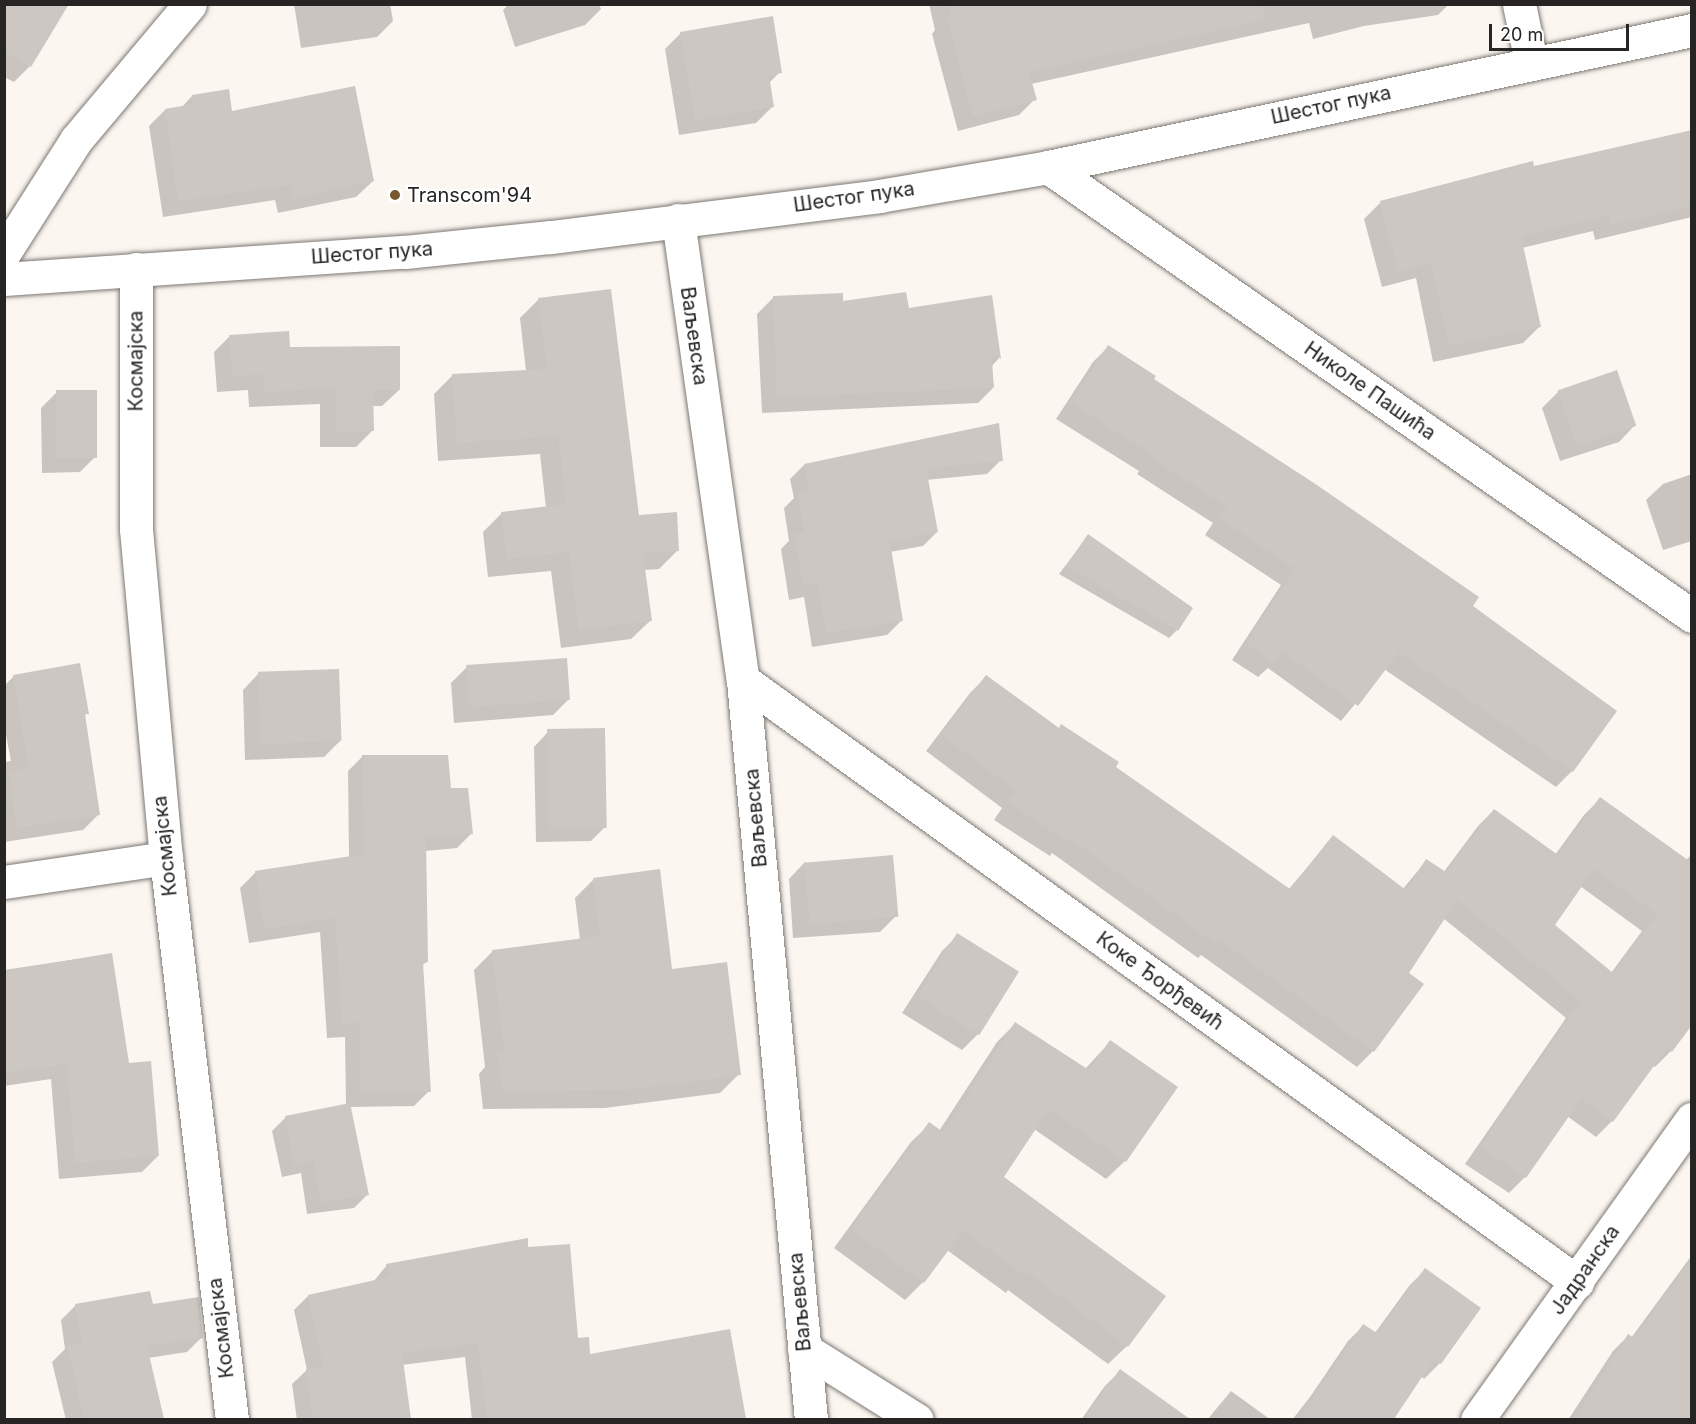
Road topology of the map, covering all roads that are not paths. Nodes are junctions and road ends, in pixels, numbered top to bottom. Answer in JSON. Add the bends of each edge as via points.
{"nodes":[{"id":1,"x":190,"y":4,"type":"edge"},
{"id":2,"x":1519,"y":4,"type":"edge"},
{"id":3,"x":1692,"y":30,"type":"edge"},
{"id":4,"x":1531,"y":62,"type":"junction"},
{"id":5,"x":1048,"y":167,"type":"junction"},
{"id":6,"x":678,"y":220,"type":"junction"},
{"id":7,"x":4,"y":253,"type":"edge"},
{"id":8,"x":136,"y":269,"type":"junction"},
{"id":9,"x":4,"y":279,"type":"edge"},
{"id":10,"x":1691,"y":614,"type":"edge"},
{"id":11,"x":743,"y":680,"type":"junction"},
{"id":12,"x":166,"y":858,"type":"junction"},
{"id":13,"x":4,"y":882,"type":"edge"},
{"id":14,"x":1692,"y":1119,"type":"edge"},
{"id":15,"x":1576,"y":1282,"type":"junction"},
{"id":16,"x":804,"y":1349,"type":"junction"},
{"id":17,"x":232,"y":1419,"type":"edge"},
{"id":18,"x":810,"y":1419,"type":"edge"},
{"id":19,"x":917,"y":1419,"type":"edge"},
{"id":20,"x":1477,"y":1419,"type":"edge"}],
"edges":[{"from":1,"to":7,"type":"street","via":[[76,140]]},
{"from":2,"to":4,"type":"street"},
{"from":3,"to":4,"type":"street","name":"Шестог пука"},
{"from":4,"to":5,"type":"street","name":"Шестог пука"},
{"from":5,"to":6,"type":"street","name":"Шестог пука","via":[[879,196]]},
{"from":5,"to":10,"type":"street","name":"Николе Пашића"},
{"from":6,"to":8,"type":"street","name":"Шестог пука","via":[[405,252]]},
{"from":6,"to":11,"type":"street","name":"Ваљевска"},
{"from":8,"to":9,"type":"street","name":"Шестог пука"},
{"from":8,"to":12,"type":"street","name":"Космајска","via":[[136,529]]},
{"from":11,"to":15,"type":"street","name":"Коке Ђорђевић"},
{"from":11,"to":16,"type":"street","name":"Ваљевска"},
{"from":12,"to":13,"type":"street"},
{"from":12,"to":17,"type":"street","name":"Космајска"},
{"from":14,"to":15,"type":"street","name":"Јадранска"},
{"from":15,"to":20,"type":"street","name":"Јадранска"},
{"from":16,"to":18,"type":"street","name":"Ваљевска"},
{"from":16,"to":19,"type":"street"}]}
